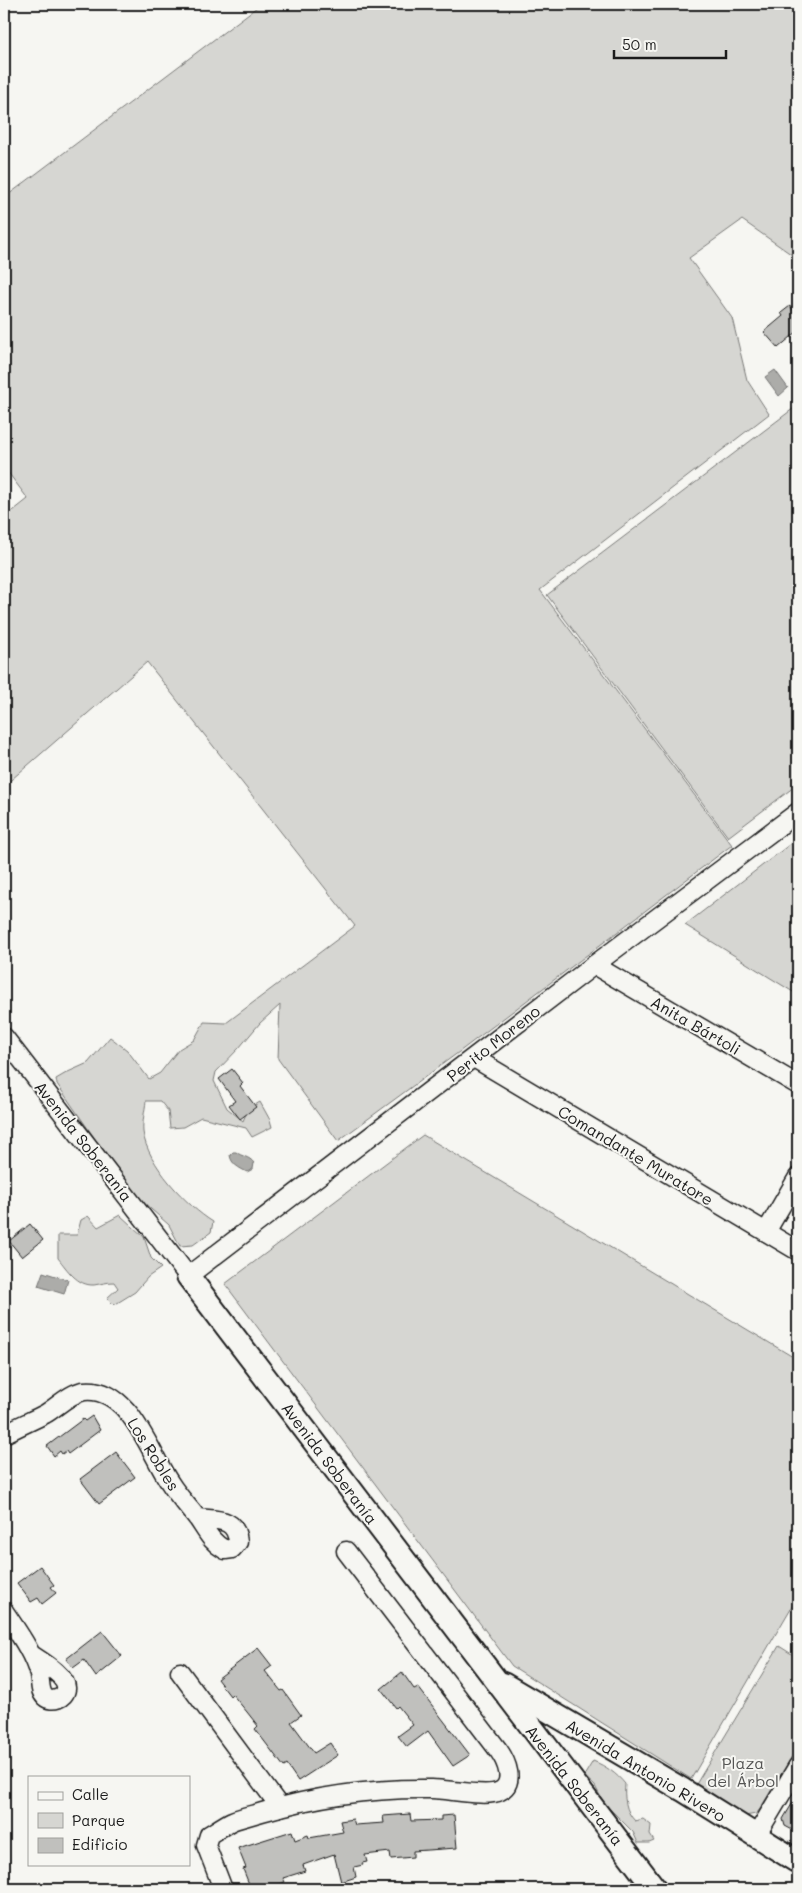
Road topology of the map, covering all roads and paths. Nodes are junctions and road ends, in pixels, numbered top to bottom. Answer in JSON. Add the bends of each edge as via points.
{"nodes":[{"id":1,"x":798,"y":812,"type":"edge"},
{"id":2,"x":594,"y":965,"type":"junction"},
{"id":3,"x":4,"y":1037,"type":"edge"},
{"id":4,"x":474,"y":1058,"type":"junction"},
{"id":5,"x":798,"y":1085,"type":"edge"},
{"id":6,"x":798,"y":1177,"type":"edge"},
{"id":7,"x":766,"y":1232,"type":"junction"},
{"id":8,"x":798,"y":1251,"type":"edge"},
{"id":9,"x":188,"y":1276,"type":"junction"},
{"id":10,"x":4,"y":1434,"type":"edge"},
{"id":11,"x":197,"y":1518,"type":"dead end"},
{"id":12,"x":346,"y":1550,"type":"dead end"},
{"id":13,"x":4,"y":1611,"type":"edge"},
{"id":14,"x":32,"y":1655,"type":"dead end"},
{"id":15,"x":180,"y":1672,"type":"dead end"},
{"id":16,"x":493,"y":1678,"type":"junction"},
{"id":17,"x":798,"y":1766,"type":"edge"},
{"id":18,"x":280,"y":1807,"type":"junction"},
{"id":19,"x":756,"y":1836,"type":"junction"},
{"id":20,"x":211,"y":1858,"type":"junction"},
{"id":21,"x":798,"y":1862,"type":"edge"},
{"id":22,"x":223,"y":1889,"type":"edge"},
{"id":23,"x":230,"y":1889,"type":"edge"},
{"id":24,"x":655,"y":1889,"type":"edge"}],
"edges":[{"from":1,"to":2,"type":"street","name":"Perito Moreno"},
{"from":2,"to":4,"type":"street","name":"Perito Moreno"},
{"from":2,"to":5,"type":"street","name":"Anita Bártoli"},
{"from":3,"to":9,"type":"street","name":"Avenida Soberanía"},
{"from":4,"to":7,"type":"street","name":"Comandante Muratore"},
{"from":4,"to":9,"type":"street","name":"Perito Moreno"},
{"from":6,"to":7,"type":"street"},
{"from":7,"to":8,"type":"street","name":"Comandante Muratore"},
{"from":9,"to":16,"type":"street","name":"Avenida Soberanía"},
{"from":10,"to":11,"type":"street","name":"Los Robles","via":[[45,1414],[77,1393],[100,1393],[115,1400],[130,1415],[169,1482]]},
{"from":12,"to":18,"type":"street","via":[[499,1751],[506,1762],[508,1782],[501,1791],[490,1794],[432,1789],[389,1790]]},
{"from":13,"to":14,"type":"street"},
{"from":15,"to":18,"type":"street"},
{"from":16,"to":19,"type":"street","name":"Avenida Antonio Rivero"},
{"from":16,"to":24,"type":"street","name":"Avenida Soberanía"},
{"from":17,"to":19,"type":"street"},
{"from":18,"to":20,"type":"street","via":[[232,1821],[209,1835],[206,1845]]},
{"from":19,"to":21,"type":"street","name":"Avenida Antonio Rivero"},
{"from":20,"to":22,"type":"street"},
{"from":20,"to":23,"type":"street"}]}
